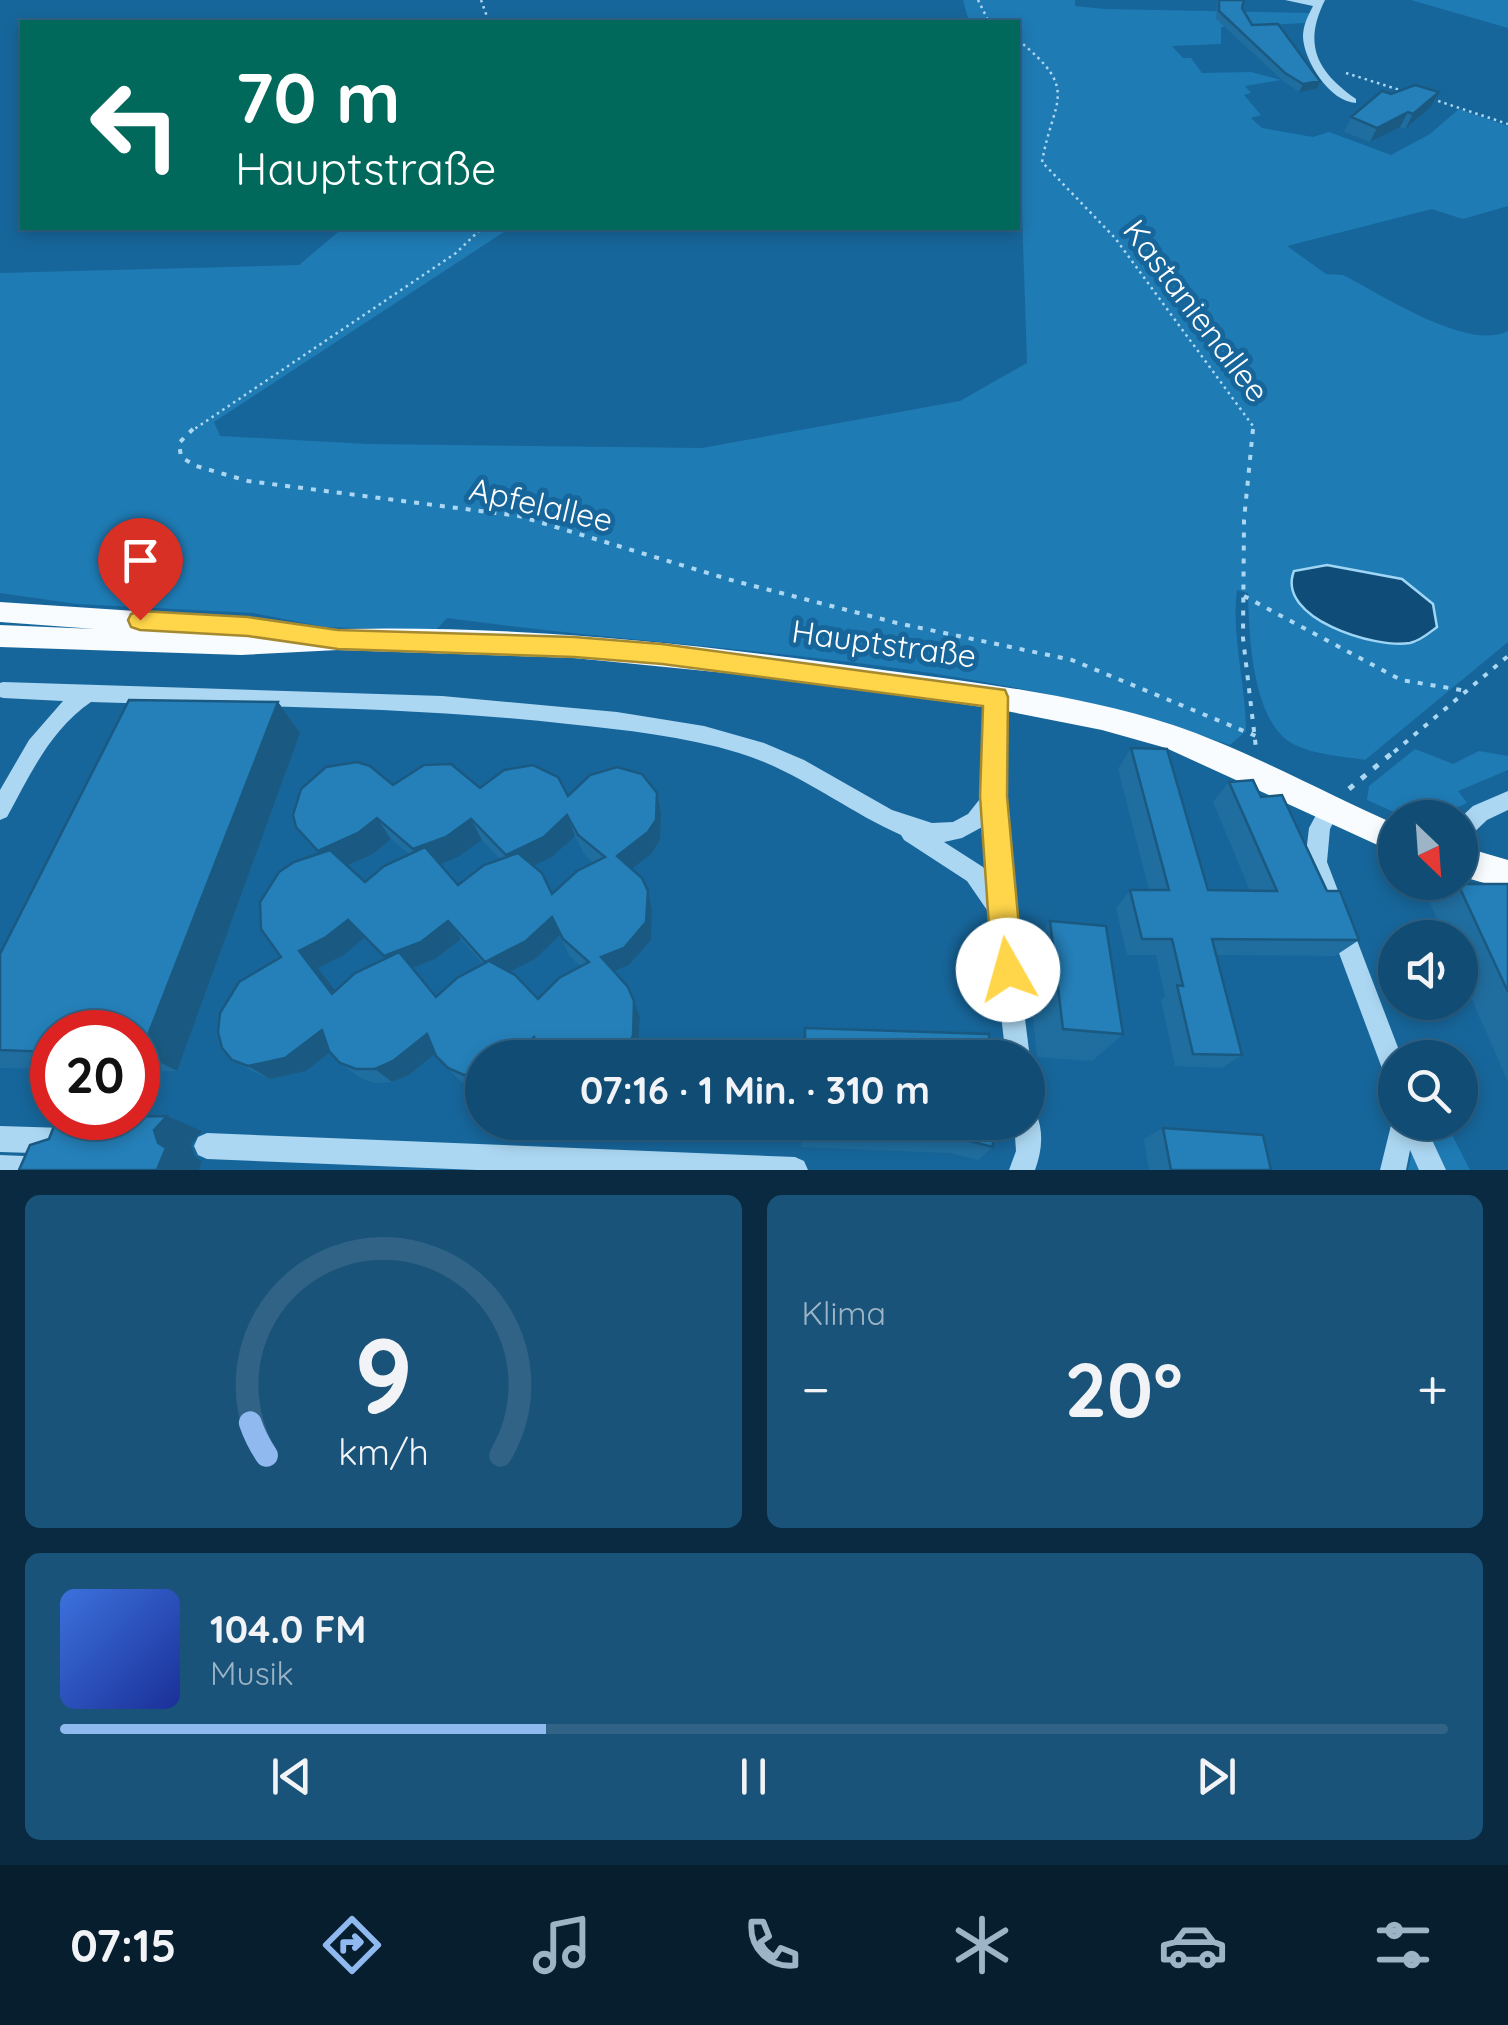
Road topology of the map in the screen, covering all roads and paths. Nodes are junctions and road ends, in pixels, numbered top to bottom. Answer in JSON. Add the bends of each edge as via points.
{"nodes":[{"id":1,"x":1289,"y":0,"type":"edge"},
{"id":2,"x":1320,"y":2,"type":"edge"},
{"id":3,"x":1020,"y":42,"type":"edge"},
{"id":4,"x":1318,"y":64,"type":"junction"},
{"id":5,"x":1407,"y":92,"type":"edge"},
{"id":6,"x":1426,"y":97,"type":"edge"},
{"id":7,"x":1352,"y":100,"type":"dead end"},
{"id":8,"x":1508,"y":124,"type":"edge"},
{"id":9,"x":480,"y":230,"type":"edge"},
{"id":10,"x":1244,"y":596,"type":"junction"},
{"id":11,"x":0,"y":612,"type":"edge"},
{"id":12,"x":0,"y":636,"type":"edge"},
{"id":13,"x":338,"y":639,"type":"junction"},
{"id":14,"x":1508,"y":656,"type":"edge"},
{"id":15,"x":1468,"y":690,"type":"junction"},
{"id":16,"x":1,"y":691,"type":"edge"},
{"id":17,"x":91,"y":692,"type":"junction"},
{"id":18,"x":206,"y":695,"type":"junction"},
{"id":19,"x":996,"y":697,"type":"junction"},
{"id":20,"x":196,"y":716,"type":"edge"},
{"id":21,"x":1256,"y":736,"type":"junction"},
{"id":22,"x":1247,"y":772,"type":"junction"},
{"id":23,"x":1357,"y":782,"type":"dead end"},
{"id":24,"x":993,"y":796,"type":"junction"},
{"id":25,"x":1508,"y":800,"type":"edge"},
{"id":26,"x":0,"y":810,"type":"edge"},
{"id":27,"x":1329,"y":811,"type":"junction"},
{"id":28,"x":1478,"y":815,"type":"edge"},
{"id":29,"x":896,"y":824,"type":"junction"},
{"id":30,"x":1378,"y":832,"type":"edge"},
{"id":31,"x":1478,"y":866,"type":"edge"},
{"id":32,"x":1508,"y":875,"type":"edge"},
{"id":33,"x":1000,"y":909,"type":"junction"},
{"id":34,"x":1016,"y":1040,"type":"edge"},
{"id":35,"x":1383,"y":1040,"type":"edge"},
{"id":36,"x":0,"y":1139,"type":"edge"},
{"id":37,"x":1028,"y":1140,"type":"edge"},
{"id":38,"x":1399,"y":1140,"type":"edge"},
{"id":39,"x":1419,"y":1140,"type":"edge"},
{"id":40,"x":80,"y":1142,"type":"edge"},
{"id":41,"x":207,"y":1146,"type":"dead end"},
{"id":42,"x":0,"y":1168,"type":"edge"},
{"id":43,"x":47,"y":1170,"type":"edge"},
{"id":44,"x":795,"y":1170,"type":"edge"},
{"id":45,"x":1022,"y":1170,"type":"edge"},
{"id":46,"x":1392,"y":1170,"type":"edge"},
{"id":47,"x":1433,"y":1170,"type":"edge"}],
"edges":[{"from":1,"to":2,"type":"street"},
{"from":2,"to":4,"type":"street","via":[[1308,39]]},
{"from":3,"to":10,"type":"path","name":"Kastanienallee","via":[[1050,68],[1060,103],[1042,162],[1115,238],[1253,426]]},
{"from":4,"to":5,"type":"path"},
{"from":4,"to":7,"type":"street"},
{"from":6,"to":8,"type":"path"},
{"from":9,"to":21,"type":"path","name":"Apfelallee","via":[[456,253],[198,424],[178,442],[181,457],[248,480],[519,516],[731,580],[1072,660]]},
{"from":10,"to":15,"type":"path","via":[[1401,680]]},
{"from":10,"to":21,"type":"path","name":"Kastanienallee"},
{"from":11,"to":13,"type":"main road","name":"Hauptstraße"},
{"from":12,"to":13,"type":"main road","name":"Hauptstraße","via":[[241,644]]},
{"from":13,"to":19,"type":"main road","name":"Hauptstraße","via":[[662,654]]},
{"from":14,"to":15,"type":"path"},
{"from":15,"to":23,"type":"path"},
{"from":16,"to":17,"type":"street"},
{"from":17,"to":18,"type":"street"},
{"from":17,"to":26,"type":"street","via":[[68,704]]},
{"from":18,"to":20,"type":"street"},
{"from":18,"to":29,"type":"street","via":[[554,712],[708,736],[796,766]]},
{"from":19,"to":22,"type":"main road","name":"Hauptstraße","via":[[1171,737]]},
{"from":19,"to":24,"type":"street"},
{"from":21,"to":22,"type":"path","name":"Kastanienallee"},
{"from":22,"to":27,"type":"main road","name":"Hauptstraße"},
{"from":24,"to":29,"type":"street","via":[[976,821],[954,830],[928,833]]},
{"from":24,"to":33,"type":"street"},
{"from":25,"to":28,"type":"street"},
{"from":27,"to":30,"type":"main road","name":"Hauptstraße"},
{"from":27,"to":35,"type":"street","via":[[1316,862]]},
{"from":29,"to":33,"type":"street","via":[[975,874]]},
{"from":31,"to":32,"type":"main road"},
{"from":33,"to":34,"type":"street"},
{"from":36,"to":40,"type":"street"},
{"from":37,"to":45,"type":"street"},
{"from":38,"to":46,"type":"street"},
{"from":39,"to":47,"type":"street"},
{"from":41,"to":44,"type":"street"},
{"from":42,"to":43,"type":"street"}]}
